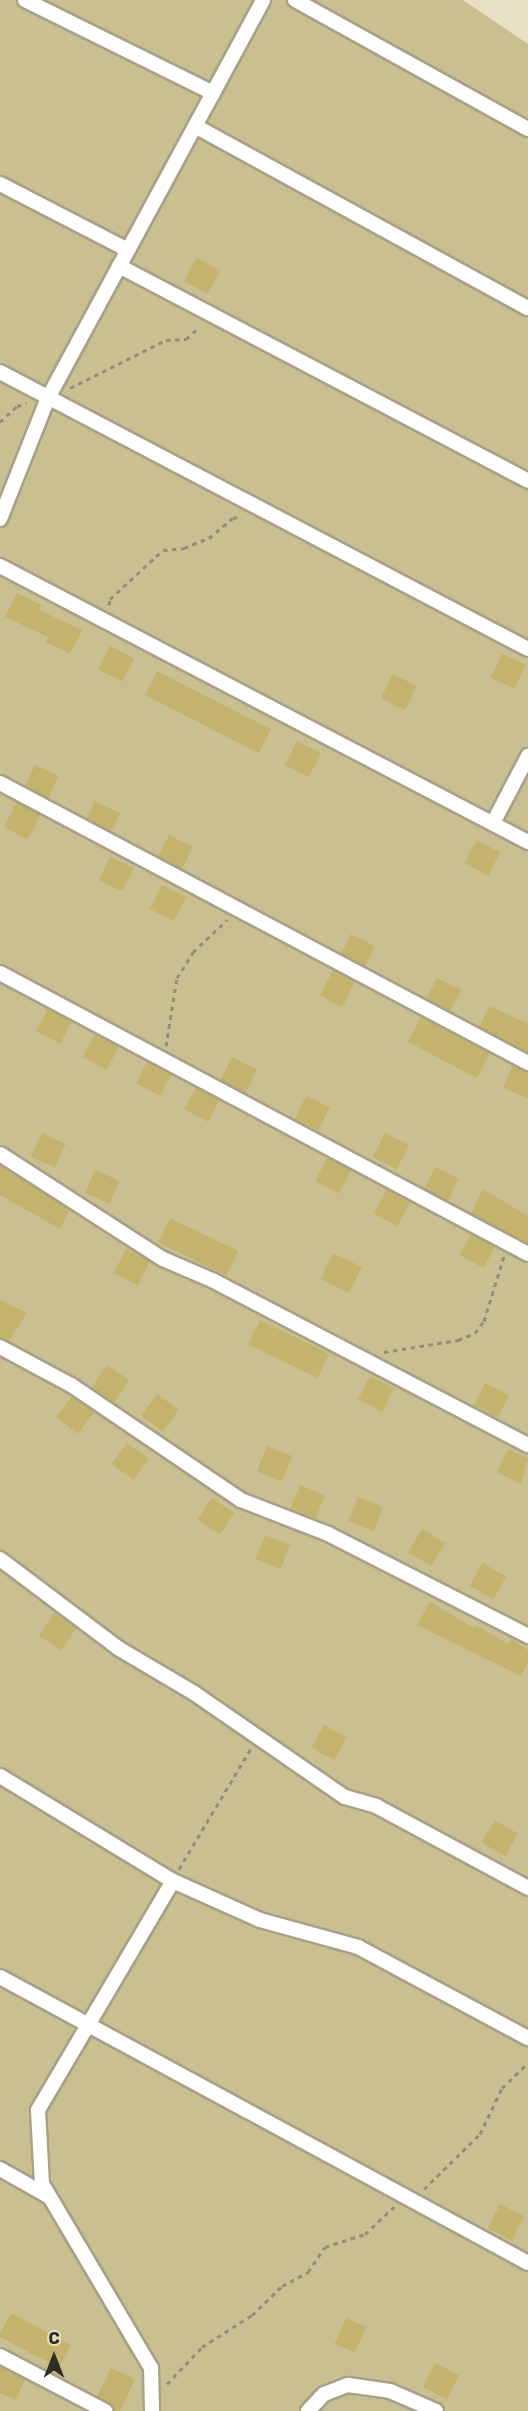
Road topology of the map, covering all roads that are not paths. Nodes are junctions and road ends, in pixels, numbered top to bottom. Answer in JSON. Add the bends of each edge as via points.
{"nodes":[{"id":1,"x":25,"y":0,"type":"edge"},
{"id":2,"x":263,"y":0,"type":"edge"},
{"id":3,"x":295,"y":0,"type":"edge"},
{"id":4,"x":213,"y":93,"type":"junction"},
{"id":5,"x":195,"y":126,"type":"junction"},
{"id":6,"x":528,"y":129,"type":"edge"},
{"id":7,"x":0,"y":184,"type":"edge"},
{"id":8,"x":128,"y":250,"type":"junction"},
{"id":9,"x":119,"y":266,"type":"junction"},
{"id":10,"x":528,"y":308,"type":"edge"},
{"id":11,"x":0,"y":372,"type":"edge"},
{"id":12,"x":48,"y":398,"type":"junction"},
{"id":13,"x":528,"y":480,"type":"edge"},
{"id":14,"x":0,"y":519,"type":"edge"},
{"id":15,"x":0,"y":566,"type":"edge"},
{"id":16,"x":528,"y":649,"type":"edge"},
{"id":17,"x":528,"y":756,"type":"edge"},
{"id":18,"x":0,"y":783,"type":"edge"},
{"id":19,"x":493,"y":823,"type":"junction"},
{"id":20,"x":528,"y":842,"type":"edge"},
{"id":21,"x":0,"y":973,"type":"edge"},
{"id":22,"x":528,"y":1063,"type":"edge"},
{"id":23,"x":0,"y":1154,"type":"edge"},
{"id":24,"x":528,"y":1254,"type":"edge"},
{"id":25,"x":0,"y":1347,"type":"edge"},
{"id":26,"x":528,"y":1445,"type":"edge"},
{"id":27,"x":0,"y":1559,"type":"edge"},
{"id":28,"x":528,"y":1636,"type":"edge"},
{"id":29,"x":0,"y":1776,"type":"edge"},
{"id":30,"x":172,"y":1881,"type":"junction"},
{"id":31,"x":528,"y":1888,"type":"edge"},
{"id":32,"x":0,"y":1977,"type":"edge"},
{"id":33,"x":87,"y":2023,"type":"junction"},
{"id":34,"x":528,"y":2038,"type":"edge"},
{"id":35,"x":0,"y":2169,"type":"edge"},
{"id":36,"x":50,"y":2197,"type":"junction"},
{"id":37,"x":528,"y":2263,"type":"edge"},
{"id":38,"x":0,"y":2356,"type":"edge"},
{"id":39,"x":152,"y":2404,"type":"edge"},
{"id":40,"x":105,"y":2411,"type":"edge"},
{"id":41,"x":308,"y":2411,"type":"edge"},
{"id":42,"x":436,"y":2411,"type":"edge"}],
"edges":[{"from":1,"to":4,"type":"street"},
{"from":2,"to":4,"type":"street"},
{"from":3,"to":6,"type":"street"},
{"from":4,"to":5,"type":"street"},
{"from":5,"to":8,"type":"street"},
{"from":5,"to":10,"type":"street"},
{"from":7,"to":8,"type":"street"},
{"from":8,"to":9,"type":"street"},
{"from":9,"to":12,"type":"street"},
{"from":9,"to":13,"type":"street"},
{"from":11,"to":12,"type":"street"},
{"from":12,"to":14,"type":"street"},
{"from":12,"to":16,"type":"street"},
{"from":15,"to":19,"type":"street"},
{"from":17,"to":19,"type":"street"},
{"from":18,"to":22,"type":"street"},
{"from":19,"to":20,"type":"street"},
{"from":21,"to":24,"type":"street"},
{"from":23,"to":26,"type":"street","via":[[163,1259],[214,1281]]},
{"from":25,"to":28,"type":"street","via":[[72,1385],[241,1500],[328,1534]]},
{"from":27,"to":31,"type":"street","via":[[118,1648],[194,1692],[345,1797],[376,1806]]},
{"from":29,"to":30,"type":"street"},
{"from":30,"to":33,"type":"street"},
{"from":30,"to":34,"type":"street","via":[[260,1920],[358,1947]]},
{"from":32,"to":33,"type":"street"},
{"from":33,"to":36,"type":"street","via":[[38,2110],[42,2184]]},
{"from":33,"to":37,"type":"street"},
{"from":35,"to":36,"type":"street"},
{"from":36,"to":39,"type":"street","via":[[151,2368]]},
{"from":38,"to":40,"type":"street"},
{"from":41,"to":42,"type":"street","via":[[324,2394],[348,2385],[390,2391]]}]}
